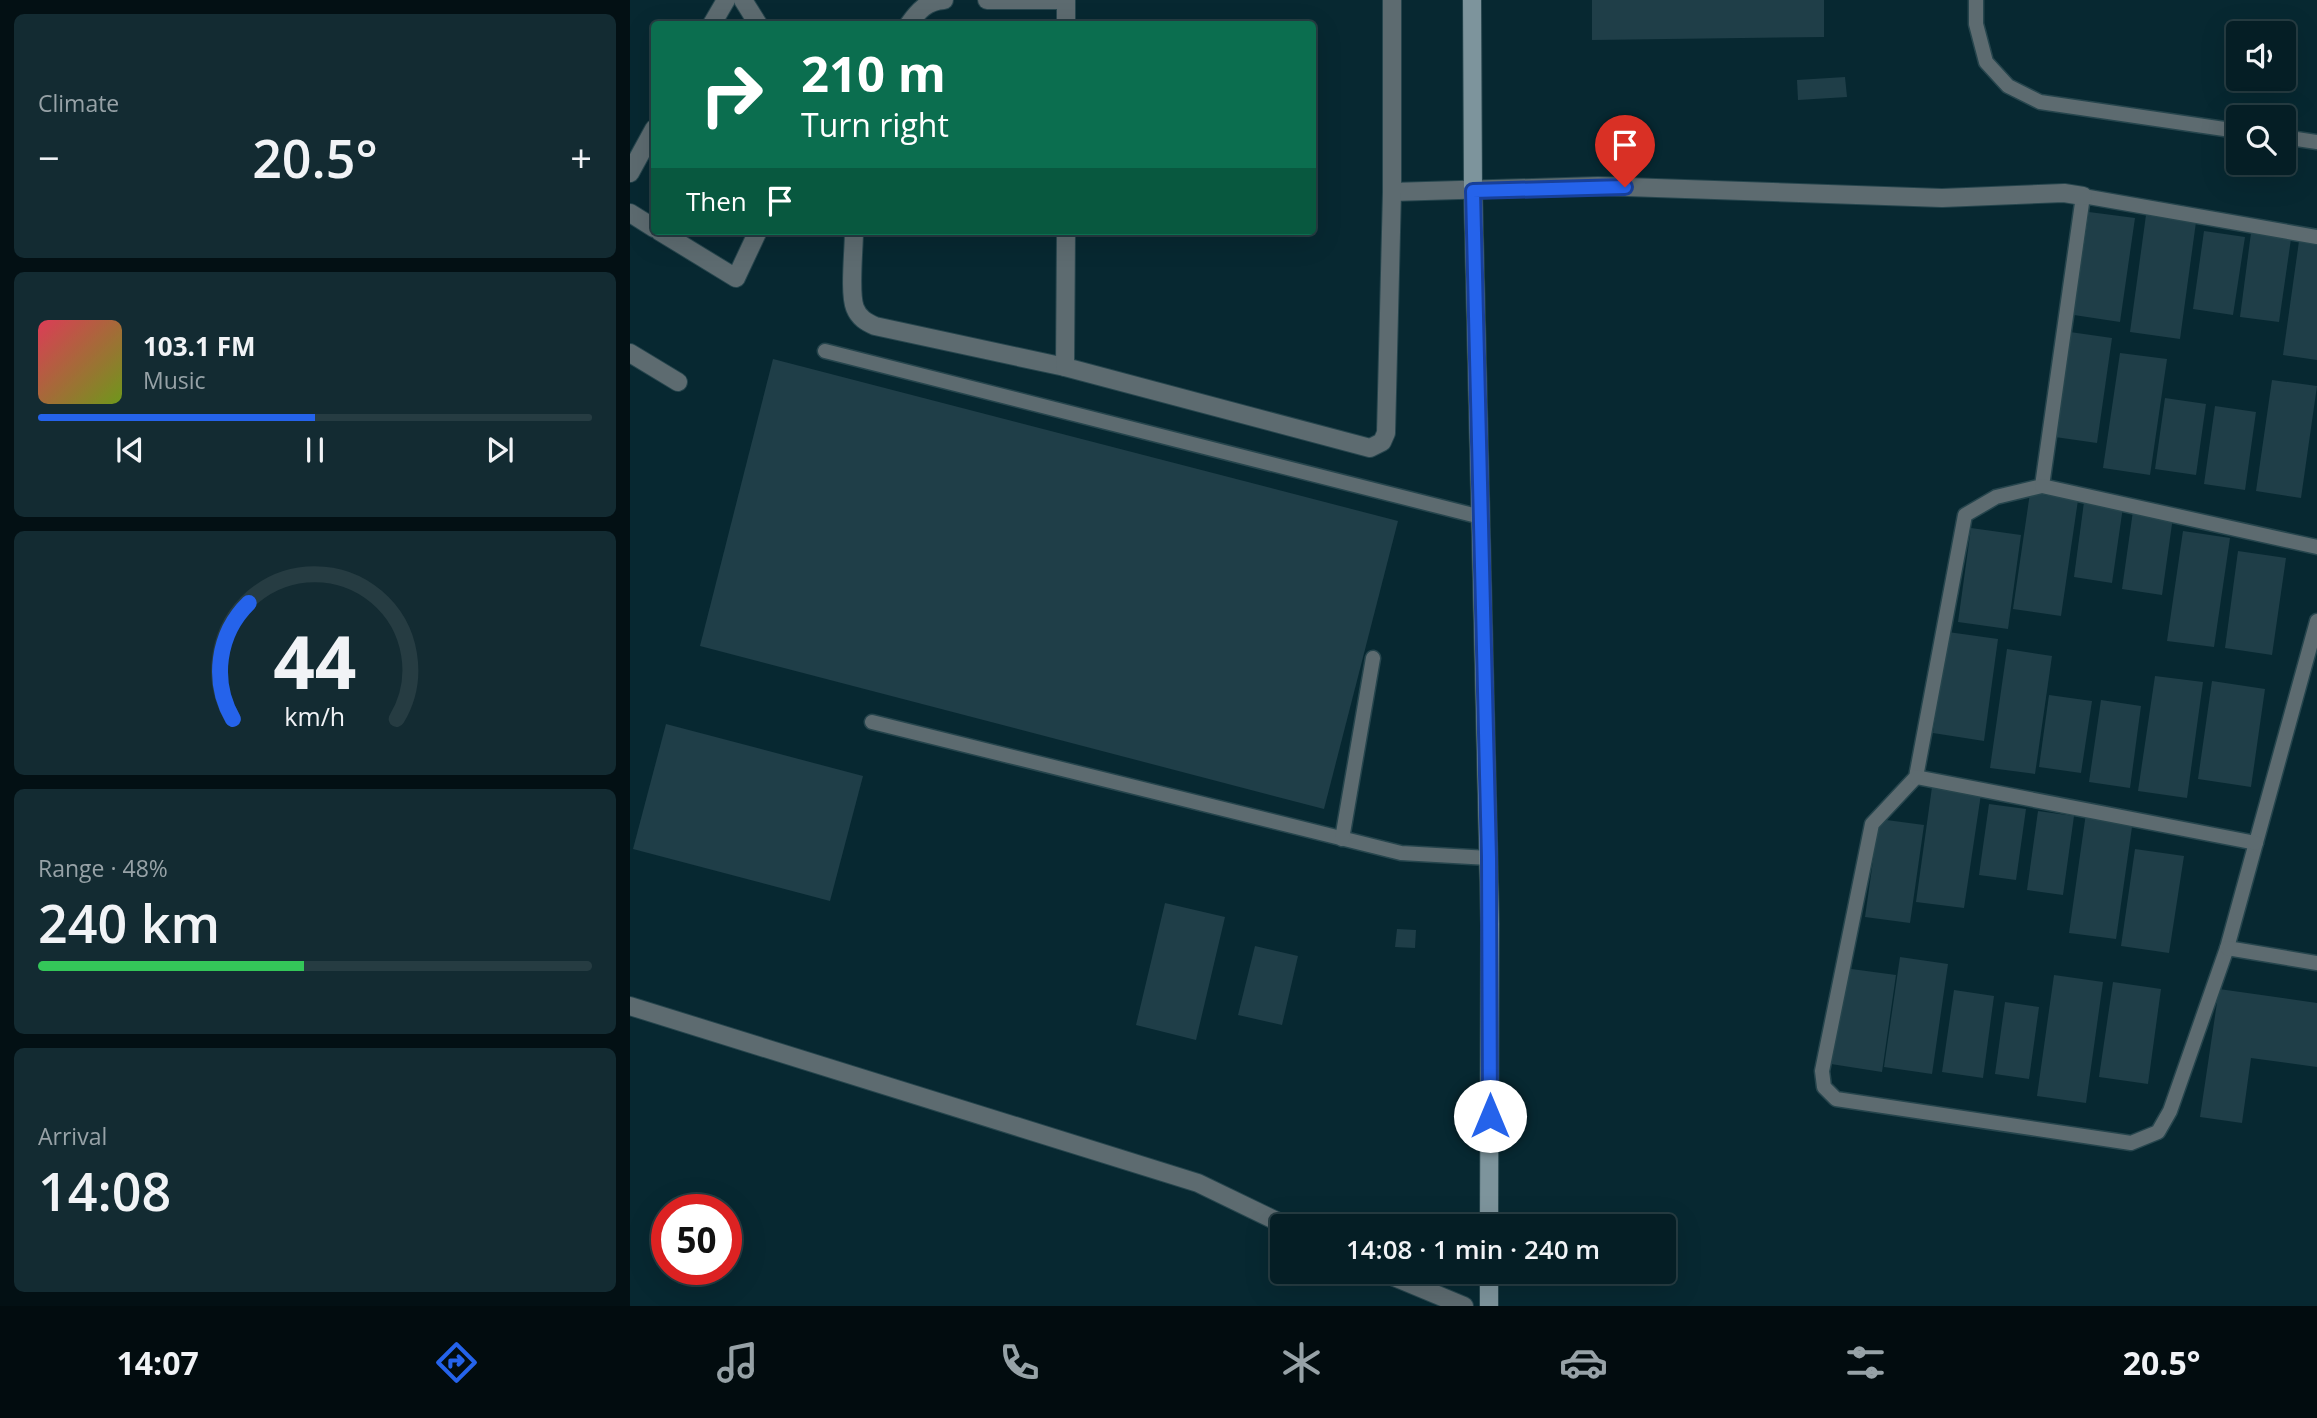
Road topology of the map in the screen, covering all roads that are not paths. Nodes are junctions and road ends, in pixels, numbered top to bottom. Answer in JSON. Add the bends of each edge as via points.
{"nodes":[{"id":1,"x":726,"y":0,"type":"edge"},
{"id":2,"x":743,"y":0,"type":"edge"},
{"id":3,"x":944,"y":0,"type":"edge"},
{"id":4,"x":987,"y":0,"type":"edge"},
{"id":5,"x":1066,"y":0,"type":"edge"},
{"id":6,"x":1392,"y":0,"type":"edge"},
{"id":7,"x":1472,"y":0,"type":"edge"},
{"id":8,"x":1976,"y":0,"type":"edge"},
{"id":9,"x":714,"y":21,"type":"edge"},
{"id":10,"x":756,"y":21,"type":"edge"},
{"id":11,"x":911,"y":21,"type":"edge"},
{"id":12,"x":1066,"y":21,"type":"edge"},
{"id":13,"x":2226,"y":129,"type":"edge"},
{"id":14,"x":651,"y":134,"type":"edge"},
{"id":15,"x":2296,"y":139,"type":"edge"},
{"id":16,"x":2317,"y":142,"type":"edge"},
{"id":17,"x":630,"y":173,"type":"edge"},
{"id":18,"x":1473,"y":191,"type":"junction"},
{"id":19,"x":1392,"y":192,"type":"junction"},
{"id":20,"x":2083,"y":196,"type":"junction"},
{"id":21,"x":630,"y":213,"type":"edge"},
{"id":22,"x":651,"y":226,"type":"edge"},
{"id":23,"x":666,"y":235,"type":"edge"},
{"id":24,"x":756,"y":235,"type":"edge"},
{"id":25,"x":854,"y":235,"type":"edge"},
{"id":26,"x":1066,"y":235,"type":"edge"},
{"id":27,"x":2317,"y":237,"type":"edge"},
{"id":28,"x":825,"y":351,"type":"dead end"},
{"id":29,"x":630,"y":353,"type":"edge"},
{"id":30,"x":1065,"y":367,"type":"junction"},
{"id":31,"x":678,"y":382,"type":"dead end"},
{"id":32,"x":2042,"y":486,"type":"junction"},
{"id":33,"x":1481,"y":517,"type":"junction"},
{"id":34,"x":2317,"y":547,"type":"edge"},
{"id":35,"x":2317,"y":621,"type":"edge"},
{"id":36,"x":1373,"y":658,"type":"dead end"},
{"id":37,"x":872,"y":722,"type":"dead end"},
{"id":38,"x":1916,"y":777,"type":"junction"},
{"id":39,"x":1342,"y":839,"type":"junction"},
{"id":40,"x":2256,"y":843,"type":"junction"},
{"id":41,"x":1489,"y":858,"type":"junction"},
{"id":42,"x":2227,"y":948,"type":"junction"},
{"id":43,"x":2317,"y":962,"type":"edge"},
{"id":44,"x":630,"y":1006,"type":"edge"},
{"id":45,"x":1489,"y":1214,"type":"edge"},
{"id":46,"x":1270,"y":1218,"type":"edge"},
{"id":47,"x":1411,"y":1284,"type":"edge"},
{"id":48,"x":1489,"y":1284,"type":"edge"},
{"id":49,"x":1464,"y":1306,"type":"edge"},
{"id":50,"x":1489,"y":1306,"type":"edge"}],
"edges":[{"from":1,"to":9,"type":"street"},
{"from":2,"to":10,"type":"street"},
{"from":3,"to":11,"type":"street","via":[[933,1]]},
{"from":4,"to":5,"type":"street"},
{"from":5,"to":12,"type":"street"},
{"from":6,"to":19,"type":"street"},
{"from":7,"to":18,"type":"main road"},
{"from":8,"to":13,"type":"lane","via":[[1976,24],[1986,62],[2008,86],[2040,102]]},
{"from":14,"to":17,"type":"street"},
{"from":15,"to":16,"type":"lane"},
{"from":18,"to":19,"type":"street"},
{"from":18,"to":20,"type":"street","via":[[1598,186],[1942,198]]},
{"from":18,"to":33,"type":"main road"},
{"from":19,"to":30,"type":"street","via":[[1386,433],[1382,442],[1370,448]]},
{"from":20,"to":27,"type":"lane"},
{"from":20,"to":32,"type":"lane"},
{"from":21,"to":22,"type":"street"},
{"from":23,"to":24,"type":"street","via":[[736,278]]},
{"from":25,"to":30,"type":"street","via":[[853,297],[863,320]]},
{"from":26,"to":30,"type":"street"},
{"from":28,"to":33,"type":"lane"},
{"from":29,"to":31,"type":"street"},
{"from":32,"to":34,"type":"lane"},
{"from":32,"to":38,"type":"lane","via":[[1996,497],[1965,515]]},
{"from":33,"to":41,"type":"main road"},
{"from":35,"to":40,"type":"lane"},
{"from":36,"to":39,"type":"lane"},
{"from":37,"to":39,"type":"lane"},
{"from":38,"to":40,"type":"lane"},
{"from":38,"to":42,"type":"lane","via":[[1872,824],[1822,1071],[1824,1087],[1836,1099],[2131,1143],[2158,1132],[2170,1111]]},
{"from":39,"to":41,"type":"lane","via":[[1401,853]]},
{"from":40,"to":42,"type":"lane"},
{"from":41,"to":45,"type":"main road"},
{"from":42,"to":43,"type":"lane"},
{"from":44,"to":46,"type":"street","via":[[1198,1183]]},
{"from":47,"to":49,"type":"street"},
{"from":48,"to":50,"type":"main road"}]}
